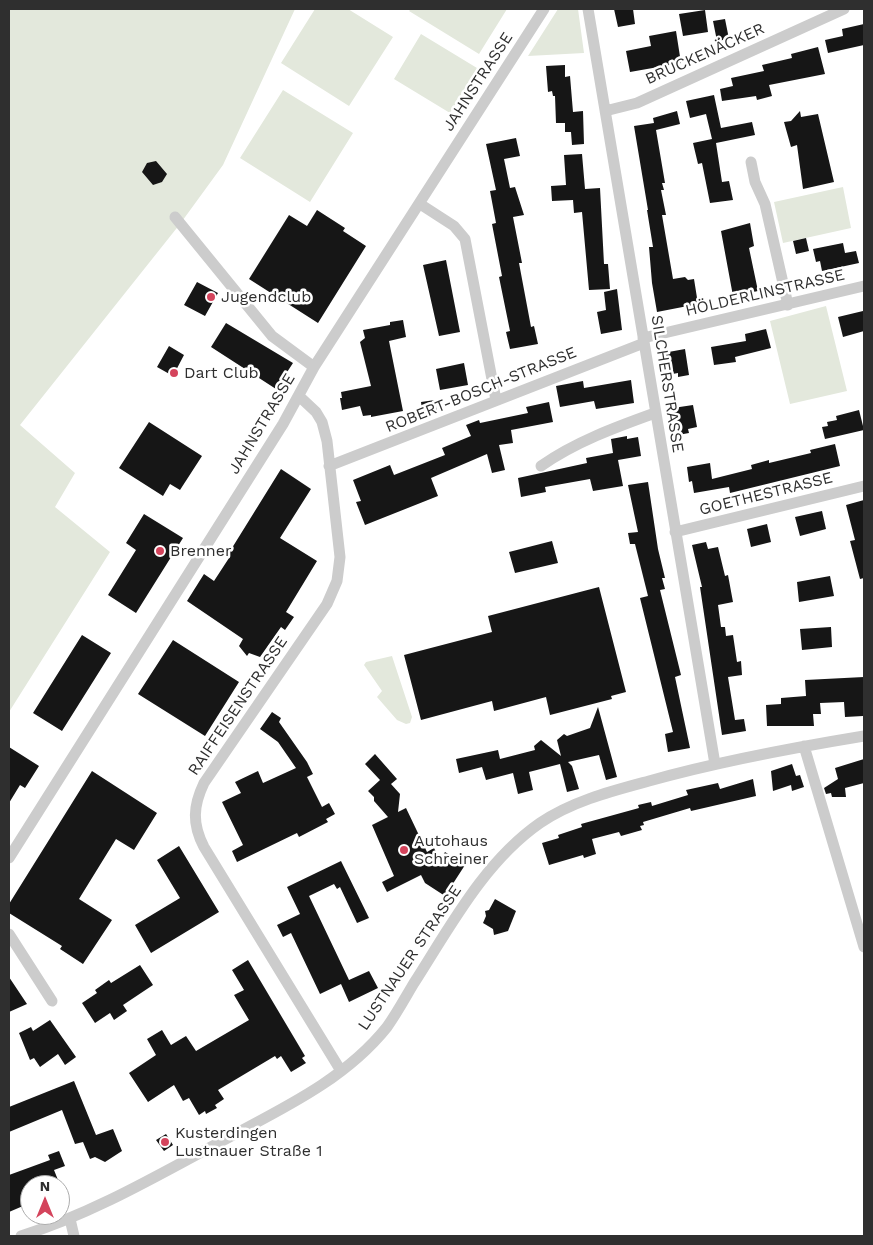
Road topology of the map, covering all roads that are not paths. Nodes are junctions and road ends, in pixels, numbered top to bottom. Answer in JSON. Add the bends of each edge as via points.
{"nodes":[{"id":1,"x":544,"y":9,"type":"edge"},
{"id":2,"x":588,"y":9,"type":"edge"},
{"id":3,"x":844,"y":9,"type":"edge"},
{"id":4,"x":606,"y":111,"type":"junction"},
{"id":5,"x":751,"y":162,"type":"dead end"},
{"id":6,"x":420,"y":204,"type":"junction"},
{"id":7,"x":175,"y":217,"type":"dead end"},
{"id":8,"x":864,"y":286,"type":"edge"},
{"id":9,"x":788,"y":305,"type":"junction"},
{"id":10,"x":644,"y":340,"type":"junction"},
{"id":11,"x":314,"y":367,"type":"junction"},
{"id":12,"x":300,"y":396,"type":"junction"},
{"id":13,"x":496,"y":400,"type":"junction"},
{"id":14,"x":655,"y":413,"type":"junction"},
{"id":15,"x":330,"y":466,"type":"junction"},
{"id":16,"x":541,"y":466,"type":"dead end"},
{"id":17,"x":864,"y":486,"type":"edge"},
{"id":18,"x":675,"y":532,"type":"junction"},
{"id":19,"x":864,"y":736,"type":"edge"},
{"id":20,"x":804,"y":746,"type":"junction"},
{"id":21,"x":715,"y":764,"type":"junction"},
{"id":22,"x":9,"y":858,"type":"edge"},
{"id":23,"x":9,"y":934,"type":"edge"},
{"id":24,"x":864,"y":947,"type":"edge"},
{"id":25,"x":52,"y":1001,"type":"dead end"},
{"id":26,"x":341,"y":1071,"type":"junction"},
{"id":27,"x":70,"y":1219,"type":"joint"},
{"id":28,"x":53,"y":1225,"type":"edge"},
{"id":29,"x":21,"y":1236,"type":"edge"},
{"id":30,"x":74,"y":1236,"type":"edge"}],
"edges":[{"from":1,"to":6,"type":"street","name":"JAHNSTRASSE"},
{"from":2,"to":4,"type":"street","name":"SILCHERSTRASSE"},
{"from":3,"to":4,"type":"street","name":"BRUCKENÄCKER","via":[[637,103]]},
{"from":4,"to":10,"type":"street","name":"SILCHERSTRASSE"},
{"from":5,"to":9,"type":"street","via":[[755,182],[766,204]]},
{"from":6,"to":11,"type":"street","name":"JAHNSTRASSE"},
{"from":6,"to":13,"type":"street","via":[[454,226],[465,239]]},
{"from":7,"to":11,"type":"street","via":[[272,336]]},
{"from":8,"to":9,"type":"street","name":"HÖLDERLINSTRASSE"},
{"from":9,"to":10,"type":"street","name":"HÖLDERLINSTRASSE"},
{"from":10,"to":13,"type":"street","name":"ROBERT-BOSCH-STRASSE"},
{"from":10,"to":14,"type":"street","name":"SILCHERSTRASSE"},
{"from":11,"to":12,"type":"street","name":"JAHNSTRASSE"},
{"from":12,"to":15,"type":"street","name":"RAIFFEISENSTRASSE","via":[[322,422]]},
{"from":12,"to":22,"type":"street","name":"JAHNSTRASSE"},
{"from":13,"to":15,"type":"street","name":"ROBERT-BOSCH-STRASSE"},
{"from":14,"to":16,"type":"street","via":[[554,456]]},
{"from":14,"to":18,"type":"street","name":"SILCHERSTRASSE"},
{"from":15,"to":26,"type":"street","name":"RAIFFEISENSTRASSE","via":[[340,557],[333,593],[204,783],[194,810],[198,835],[204,847]]},
{"from":17,"to":18,"type":"street","name":"GOETHESTRASSE"},
{"from":18,"to":21,"type":"street","name":"SILCHERSTRASSE"},
{"from":19,"to":20,"type":"street","name":"LUSTNAUER STRASSE"},
{"from":20,"to":21,"type":"street","name":"LUSTNAUER STRASSE"},
{"from":20,"to":24,"type":"street"},
{"from":21,"to":26,"type":"street","name":"LUSTNAUER STRASSE","via":[[581,802],[552,816],[513,844],[475,890],[389,1024],[361,1056]]},
{"from":23,"to":25,"type":"street"},
{"from":26,"to":27,"type":"street","name":"LUSTNAUER STRASSE","via":[[303,1096],[161,1174]]},
{"from":27,"to":30,"type":"street"},
{"from":28,"to":29,"type":"street","name":"LUSTNAUER STRASSE"}]}
